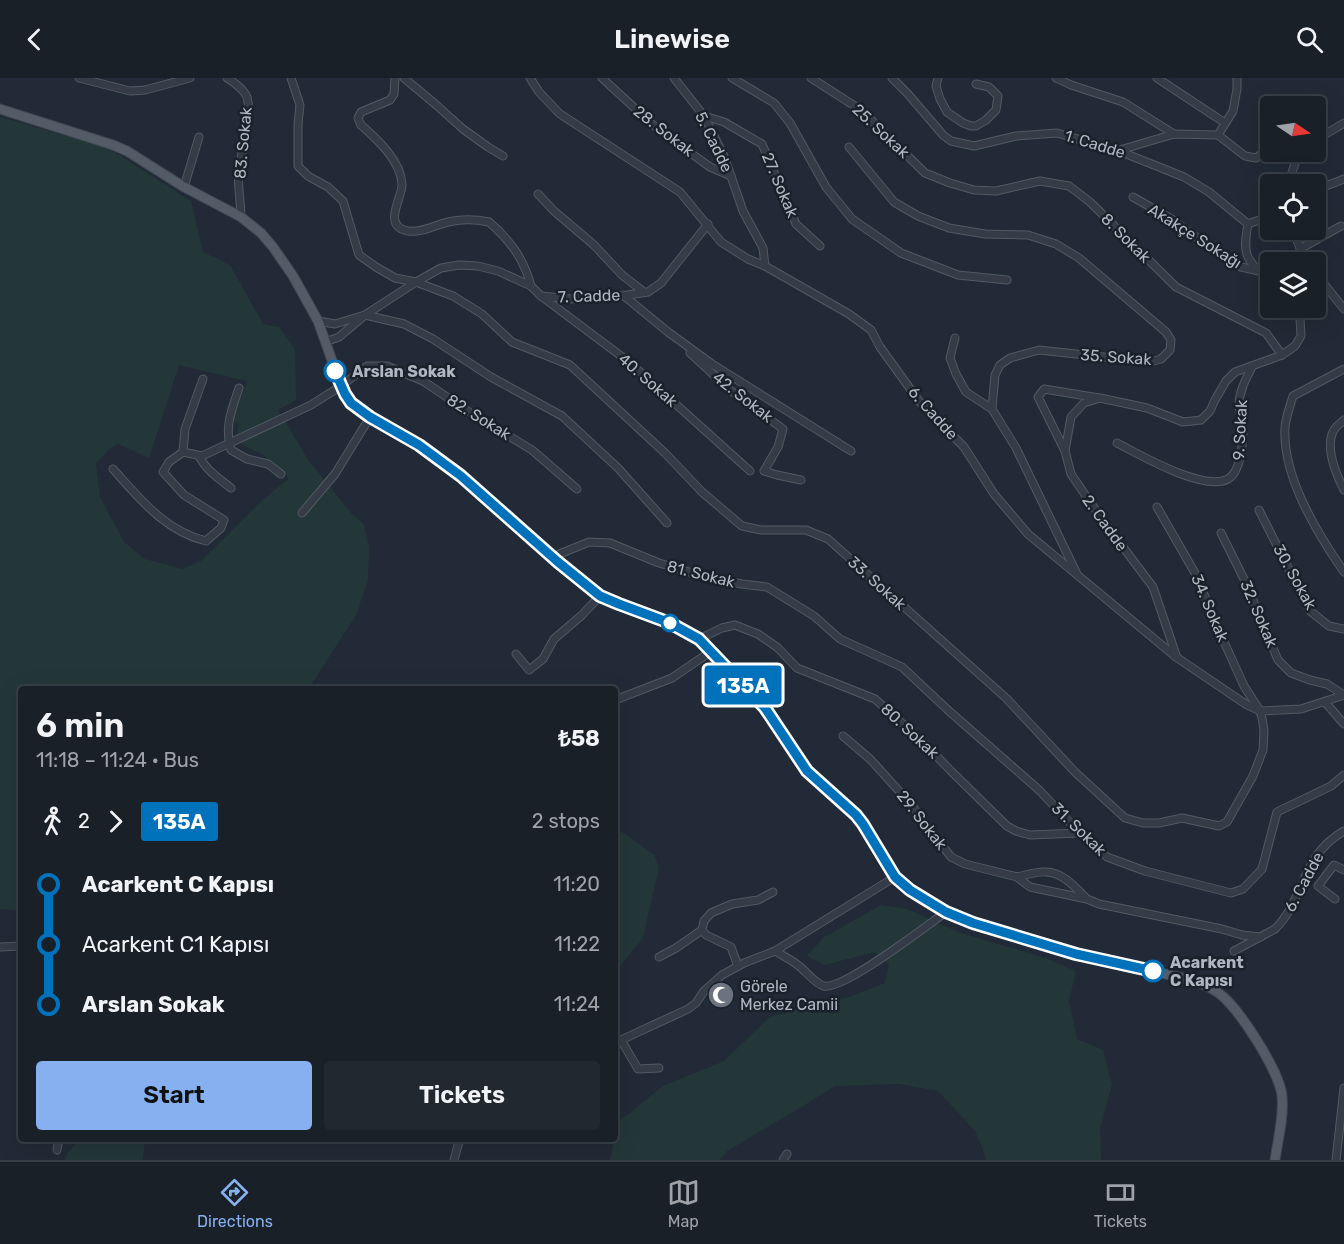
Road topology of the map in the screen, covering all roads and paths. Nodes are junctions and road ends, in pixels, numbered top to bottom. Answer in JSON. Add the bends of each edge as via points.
{"nodes":[{"id":1,"x":80,"y":78,"type":"edge"},
{"id":2,"x":190,"y":78,"type":"edge"},
{"id":3,"x":228,"y":78,"type":"edge"},
{"id":4,"x":291,"y":78,"type":"edge"},
{"id":5,"x":395,"y":78,"type":"edge"},
{"id":6,"x":404,"y":78,"type":"edge"},
{"id":7,"x":530,"y":78,"type":"edge"},
{"id":8,"x":602,"y":78,"type":"edge"},
{"id":9,"x":674,"y":78,"type":"edge"},
{"id":10,"x":732,"y":78,"type":"edge"},
{"id":11,"x":812,"y":78,"type":"edge"},
{"id":12,"x":892,"y":78,"type":"edge"},
{"id":13,"x":938,"y":78,"type":"edge"},
{"id":14,"x":1056,"y":78,"type":"edge"},
{"id":15,"x":1157,"y":78,"type":"edge"},
{"id":16,"x":1237,"y":78,"type":"edge"},
{"id":17,"x":976,"y":84,"type":"dead end"},
{"id":18,"x":0,"y":110,"type":"edge"},
{"id":19,"x":704,"y":116,"type":"junction"},
{"id":20,"x":1225,"y":123,"type":"junction"},
{"id":21,"x":1344,"y":123,"type":"edge"},
{"id":22,"x":1174,"y":134,"type":"junction"},
{"id":23,"x":1326,"y":134,"type":"edge"},
{"id":24,"x":1218,"y":135,"type":"junction"},
{"id":25,"x":200,"y":137,"type":"dead end"},
{"id":26,"x":849,"y":147,"type":"dead end"},
{"id":27,"x":1119,"y":151,"type":"junction"},
{"id":28,"x":1260,"y":155,"type":"edge"},
{"id":29,"x":503,"y":156,"type":"dead end"},
{"id":30,"x":731,"y":176,"type":"junction"},
{"id":31,"x":1344,"y":179,"type":"edge"},
{"id":32,"x":950,"y":183,"type":"joint"},
{"id":33,"x":1326,"y":186,"type":"edge"},
{"id":34,"x":184,"y":187,"type":"junction"},
{"id":35,"x":538,"y":194,"type":"dead end"},
{"id":36,"x":1133,"y":197,"type":"dead end"},
{"id":37,"x":241,"y":217,"type":"junction"},
{"id":38,"x":1260,"y":220,"type":"edge"},
{"id":39,"x":708,"y":224,"type":"junction"},
{"id":40,"x":1248,"y":224,"type":"junction"},
{"id":41,"x":1341,"y":226,"type":"dead end"},
{"id":42,"x":1297,"y":240,"type":"edge"},
{"id":43,"x":820,"y":246,"type":"dead end"},
{"id":44,"x":1300,"y":249,"type":"junction"},
{"id":45,"x":1301,"y":252,"type":"edge"},
{"id":46,"x":765,"y":266,"type":"junction"},
{"id":47,"x":1259,"y":271,"type":"joint"},
{"id":48,"x":1007,"y":280,"type":"dead end"},
{"id":49,"x":416,"y":282,"type":"junction"},
{"id":50,"x":531,"y":286,"type":"junction"},
{"id":51,"x":1326,"y":286,"type":"edge"},
{"id":52,"x":644,"y":292,"type":"junction"},
{"id":53,"x":541,"y":296,"type":"junction"},
{"id":54,"x":624,"y":296,"type":"junction"},
{"id":55,"x":1344,"y":309,"type":"edge"},
{"id":56,"x":365,"y":315,"type":"junction"},
{"id":57,"x":1300,"y":318,"type":"edge"},
{"id":58,"x":318,"y":321,"type":"junction"},
{"id":59,"x":668,"y":332,"type":"junction"},
{"id":60,"x":955,"y":338,"type":"dead end"},
{"id":61,"x":325,"y":342,"type":"junction"},
{"id":62,"x":1282,"y":355,"type":"junction"},
{"id":63,"x":1252,"y":367,"type":"junction"},
{"id":64,"x":1344,"y":369,"type":"edge"},
{"id":65,"x":203,"y":379,"type":"dead end"},
{"id":66,"x":341,"y":387,"type":"junction"},
{"id":67,"x":239,"y":388,"type":"dead end"},
{"id":68,"x":1100,"y":398,"type":"junction"},
{"id":69,"x":992,"y":410,"type":"junction"},
{"id":70,"x":370,"y":417,"type":"junction"},
{"id":71,"x":1344,"y":420,"type":"edge"},
{"id":72,"x":1117,"y":443,"type":"dead end"},
{"id":73,"x":229,"y":444,"type":"junction"},
{"id":74,"x":851,"y":451,"type":"dead end"},
{"id":75,"x":1065,"y":451,"type":"junction"},
{"id":76,"x":183,"y":452,"type":"junction"},
{"id":77,"x":199,"y":456,"type":"junction"},
{"id":78,"x":113,"y":469,"type":"dead end"},
{"id":79,"x":750,"y":471,"type":"dead end"},
{"id":80,"x":281,"y":474,"type":"dead end"},
{"id":81,"x":801,"y":480,"type":"dead end"},
{"id":82,"x":231,"y":488,"type":"dead end"},
{"id":83,"x":577,"y":489,"type":"dead end"},
{"id":84,"x":1344,"y":490,"type":"edge"},
{"id":85,"x":1157,"y":507,"type":"dead end"},
{"id":86,"x":1259,"y":510,"type":"dead end"},
{"id":87,"x":302,"y":513,"type":"dead end"},
{"id":88,"x":667,"y":523,"type":"dead end"},
{"id":89,"x":1221,"y":533,"type":"dead end"},
{"id":90,"x":552,"y":557,"type":"junction"},
{"id":91,"x":1344,"y":572,"type":"edge"},
{"id":92,"x":1078,"y":576,"type":"junction"},
{"id":93,"x":600,"y":596,"type":"junction"},
{"id":94,"x":1344,"y":629,"type":"edge"},
{"id":95,"x":699,"y":639,"type":"junction"},
{"id":96,"x":840,"y":639,"type":"joint"},
{"id":97,"x":710,"y":652,"type":"junction"},
{"id":98,"x":516,"y":654,"type":"dead end"},
{"id":99,"x":1176,"y":657,"type":"junction"},
{"id":100,"x":1344,"y":695,"type":"edge"},
{"id":101,"x":618,"y":699,"type":"edge"},
{"id":102,"x":1325,"y":702,"type":"junction"},
{"id":103,"x":1260,"y":711,"type":"junction"},
{"id":104,"x":1344,"y":724,"type":"edge"},
{"id":105,"x":843,"y":736,"type":"dead end"},
{"id":106,"x":1344,"y":775,"type":"edge"},
{"id":107,"x":1344,"y":831,"type":"edge"},
{"id":108,"x":1080,"y":833,"type":"junction"},
{"id":109,"x":1344,"y":870,"type":"edge"},
{"id":110,"x":895,"y":877,"type":"junction"},
{"id":111,"x":1017,"y":877,"type":"junction"},
{"id":112,"x":773,"y":892,"type":"dead end"},
{"id":113,"x":1087,"y":899,"type":"junction"},
{"id":114,"x":1335,"y":899,"type":"dead end"},
{"id":115,"x":946,"y":912,"type":"junction"},
{"id":116,"x":702,"y":930,"type":"junction"},
{"id":117,"x":1261,"y":937,"type":"junction"},
{"id":118,"x":18,"y":946,"type":"edge"},
{"id":119,"x":0,"y":947,"type":"edge"},
{"id":120,"x":775,"y":951,"type":"junction"},
{"id":121,"x":1234,"y":951,"type":"dead end"},
{"id":122,"x":659,"y":957,"type":"dead end"},
{"id":123,"x":738,"y":966,"type":"junction"},
{"id":124,"x":618,"y":1041,"type":"edge"},
{"id":125,"x":658,"y":1068,"type":"dead end"},
{"id":126,"x":1344,"y":1088,"type":"edge"},
{"id":127,"x":58,"y":1142,"type":"edge"},
{"id":128,"x":459,"y":1142,"type":"edge"},
{"id":129,"x":57,"y":1150,"type":"dead end"},
{"id":130,"x":1336,"y":1159,"type":"edge"},
{"id":131,"x":454,"y":1160,"type":"edge"},
{"id":132,"x":1275,"y":1160,"type":"edge"}],
"edges":[{"from":1,"to":2,"type":"street","via":[[130,91]]},
{"from":3,"to":37,"type":"street","name":"83. Sokak","via":[[247,96],[247,124],[238,172]]},
{"from":4,"to":49,"type":"street","via":[[300,105],[298,166],[344,201],[358,255],[395,278]]},
{"from":5,"to":50,"type":"street","via":[[390,100],[361,112],[358,118],[397,163],[402,185],[394,214],[399,227],[418,231],[460,220],[489,222],[518,252]]},
{"from":6,"to":29,"type":"street","via":[[463,129]]},
{"from":7,"to":39,"type":"street","name":"6. Cadde","via":[[560,114],[680,192]]},
{"from":8,"to":30,"type":"street","name":"28. Sokak","via":[[681,146],[710,167]]},
{"from":9,"to":19,"type":"street","name":"5. Cadde"},
{"from":10,"to":48,"type":"street","via":[[774,103],[790,123],[826,187],[852,219],[901,253],[958,275]]},
{"from":11,"to":32,"type":"street","name":"25. Sokak","via":[[861,110],[925,173]]},
{"from":12,"to":27,"type":"street","name":"1. Cadde","via":[[951,141],[974,146],[1057,132]]},
{"from":13,"to":17,"type":"street","via":[[936,86],[947,112],[971,126],[986,120],[996,110],[998,96],[989,87]]},
{"from":14,"to":22,"type":"street","via":[[1123,102]]},
{"from":15,"to":20,"type":"street"},
{"from":16,"to":20,"type":"street","via":[[1233,111]]},
{"from":18,"to":34,"type":"main road","via":[[113,145]]},
{"from":19,"to":30,"type":"street","name":"5. Cadde"},
{"from":19,"to":43,"type":"street","name":"27. Sokak","via":[[724,122],[762,144],[796,224]]},
{"from":20,"to":24,"type":"street"},
{"from":21,"to":23,"type":"street"},
{"from":22,"to":24,"type":"street"},
{"from":22,"to":27,"type":"street"},
{"from":24,"to":28,"type":"street","via":[[1245,156]]},
{"from":25,"to":34,"type":"street"},
{"from":26,"to":69,"type":"street","name":"35. Sokak","via":[[894,202],[949,228],[1028,235],[1056,244],[1079,258],[1171,340],[1170,350],[1161,359],[1150,362],[1039,350],[1010,358],[995,375]]},
{"from":27,"to":40,"type":"street","name":"1. Cadde","via":[[1184,177]]},
{"from":30,"to":46,"type":"street","name":"5. Cadde","via":[[743,211],[763,248]]},
{"from":31,"to":33,"type":"street"},
{"from":32,"to":62,"type":"street","name":"8. Sokak","via":[[996,191],[1040,181],[1069,186],[1176,287],[1266,333]]},
{"from":34,"to":37,"type":"main road"},
{"from":35,"to":52,"type":"street"},
{"from":36,"to":47,"type":"street","name":"Akakçe Sokağı","via":[[1173,220],[1226,259]]},
{"from":37,"to":58,"type":"main road","via":[[273,247]]},
{"from":38,"to":40,"type":"street"},
{"from":39,"to":46,"type":"street","name":"6. Cadde","via":[[721,242]]},
{"from":39,"to":52,"type":"street","name":"7. Cadde","via":[[661,283]]},
{"from":40,"to":47,"type":"street","via":[[1246,257]]},
{"from":41,"to":44,"type":"street"},
{"from":42,"to":44,"type":"street"},
{"from":44,"to":45,"type":"street"},
{"from":46,"to":92,"type":"street","name":"6. Cadde","via":[[871,330],[919,401],[964,447],[993,494],[1028,534]]},
{"from":49,"to":50,"type":"street","name":"7. Cadde","via":[[441,268],[478,266]]},
{"from":49,"to":56,"type":"street","name":"7. Cadde"},
{"from":49,"to":103,"type":"street","name":"33. Sokak","via":[[453,296],[482,314],[512,342],[570,365],[742,526],[806,530],[828,539],[1006,699],[1125,818],[1143,823],[1182,818],[1220,826],[1227,822],[1263,750]]},
{"from":50,"to":53,"type":"street","name":"7. Cadde"},
{"from":51,"to":55,"type":"street"},
{"from":52,"to":54,"type":"street","name":"7. Cadde"},
{"from":53,"to":54,"type":"street","name":"7. Cadde"},
{"from":53,"to":79,"type":"street","name":"40. Sokak","via":[[629,362]]},
{"from":54,"to":59,"type":"street","name":"42. Sokak"},
{"from":56,"to":58,"type":"street","via":[[335,324]]},
{"from":56,"to":61,"type":"street","name":"7. Cadde","via":[[339,337]]},
{"from":56,"to":88,"type":"street","via":[[404,324],[562,416],[618,468]]},
{"from":57,"to":62,"type":"street","via":[[1301,336]]},
{"from":58,"to":61,"type":"main road"},
{"from":59,"to":74,"type":"street","name":"42. Sokak"},
{"from":59,"to":81,"type":"street","name":"42. Sokak","via":[[730,390],[783,429],[764,471]]},
{"from":60,"to":69,"type":"street","via":[[950,358],[956,374],[966,392]]},
{"from":61,"to":66,"type":"main road"},
{"from":62,"to":63,"type":"street"},
{"from":63,"to":68,"type":"street","via":[[1234,372],[1201,420],[1183,422],[1147,408]]},
{"from":63,"to":72,"type":"street","name":"9. Sokak","via":[[1242,386],[1239,406],[1243,428],[1238,467],[1229,479],[1198,480]]},
{"from":64,"to":91,"type":"street","via":[[1293,396],[1285,426],[1286,455],[1302,501]]},
{"from":65,"to":76,"type":"street","via":[[185,429]]},
{"from":66,"to":70,"type":"main road","via":[[351,403]]},
{"from":66,"to":73,"type":"street","name":"82. Sokak"},
{"from":66,"to":83,"type":"street","name":"82. Sokak","via":[[367,366],[387,366],[423,381],[532,450]]},
{"from":67,"to":73,"type":"street","via":[[227,433]]},
{"from":68,"to":75,"type":"street","name":"2. Cadde","via":[[1084,403],[1071,417]]},
{"from":68,"to":75,"type":"street","via":[[1044,389],[1038,397]]},
{"from":69,"to":92,"type":"street","via":[[1016,448]]},
{"from":70,"to":87,"type":"street","via":[[335,474]]},
{"from":70,"to":90,"type":"main road","via":[[441,460]]},
{"from":71,"to":84,"type":"street","via":[[1334,429],[1330,440],[1330,452]]},
{"from":73,"to":77,"type":"street","name":"82. Sokak"},
{"from":73,"to":80,"type":"street","via":[[231,450],[268,464]]},
{"from":75,"to":99,"type":"street","name":"2. Cadde","via":[[1071,474],[1153,587]]},
{"from":76,"to":77,"type":"street"},
{"from":76,"to":78,"type":"street","via":[[163,472],[184,495],[224,520],[206,541],[191,537],[153,513]]},
{"from":77,"to":82,"type":"street","via":[[209,471]]},
{"from":85,"to":103,"type":"street","name":"34. Sokak","via":[[1195,573],[1239,676]]},
{"from":86,"to":94,"type":"street","name":"30. Sokak","via":[[1310,611],[1329,626]]},
{"from":89,"to":100,"type":"street","name":"32. Sokak","via":[[1278,660],[1291,673],[1327,684]]},
{"from":90,"to":93,"type":"main road"},
{"from":90,"to":96,"type":"street","name":"81. Sokak","via":[[589,542],[610,543],[706,578],[767,587],[814,616]]},
{"from":92,"to":99,"type":"street","name":"6. Cadde"},
{"from":93,"to":95,"type":"main road","via":[[670,623]]},
{"from":93,"to":98,"type":"street","via":[[554,639],[543,659],[528,670]]},
{"from":95,"to":97,"type":"main road"},
{"from":95,"to":108,"type":"street","name":"80. Sokak","via":[[735,625],[758,634],[797,668],[875,699],[1007,826],[1030,835]]},
{"from":96,"to":108,"type":"street","name":"31. Sokak","via":[[902,667],[1039,790]]},
{"from":97,"to":101,"type":"street","via":[[672,678]]},
{"from":97,"to":110,"type":"main road","via":[[765,708],[807,771],[856,815]]},
{"from":99,"to":103,"type":"street","name":"6. Cadde"},
{"from":100,"to":102,"type":"street"},
{"from":102,"to":103,"type":"street","via":[[1301,709]]},
{"from":102,"to":104,"type":"street"},
{"from":105,"to":111,"type":"street","name":"29. Sokak","via":[[909,802],[951,857]]},
{"from":106,"to":108,"type":"street","name":"31. Sokak","via":[[1331,786],[1277,812],[1262,869],[1243,889],[1231,893],[1145,872],[1107,857]]},
{"from":107,"to":117,"type":"street","name":"6. Cadde","via":[[1320,851],[1287,916]]},
{"from":109,"to":114,"type":"street","via":[[1334,865],[1318,886]]},
{"from":110,"to":115,"type":"main road"},
{"from":110,"to":120,"type":"street"},
{"from":111,"to":113,"type":"street","name":"29. Sokak","via":[[1030,887]]},
{"from":111,"to":113,"type":"street","name":"29. Sokak","via":[[1045,871],[1058,874]]},
{"from":112,"to":116,"type":"street","via":[[711,913]]},
{"from":113,"to":117,"type":"street","name":"29. Sokak"},
{"from":115,"to":120,"type":"street","via":[[856,975],[830,986],[821,986],[798,964]]},
{"from":115,"to":132,"type":"main road","via":[[1076,954],[1183,978],[1218,992],[1252,1035],[1279,1082],[1282,1111]]},
{"from":116,"to":122,"type":"street"},
{"from":116,"to":123,"type":"street","via":[[731,947]]},
{"from":117,"to":121,"type":"street","name":"6. Cadde"},
{"from":118,"to":119,"type":"street"},
{"from":120,"to":123,"type":"street"},
{"from":123,"to":124,"type":"street","via":[[722,975],[688,1009]]},
{"from":124,"to":125,"type":"street","via":[[638,1069]]},
{"from":126,"to":130,"type":"street"},
{"from":127,"to":129,"type":"street"},
{"from":128,"to":131,"type":"street"}]}
